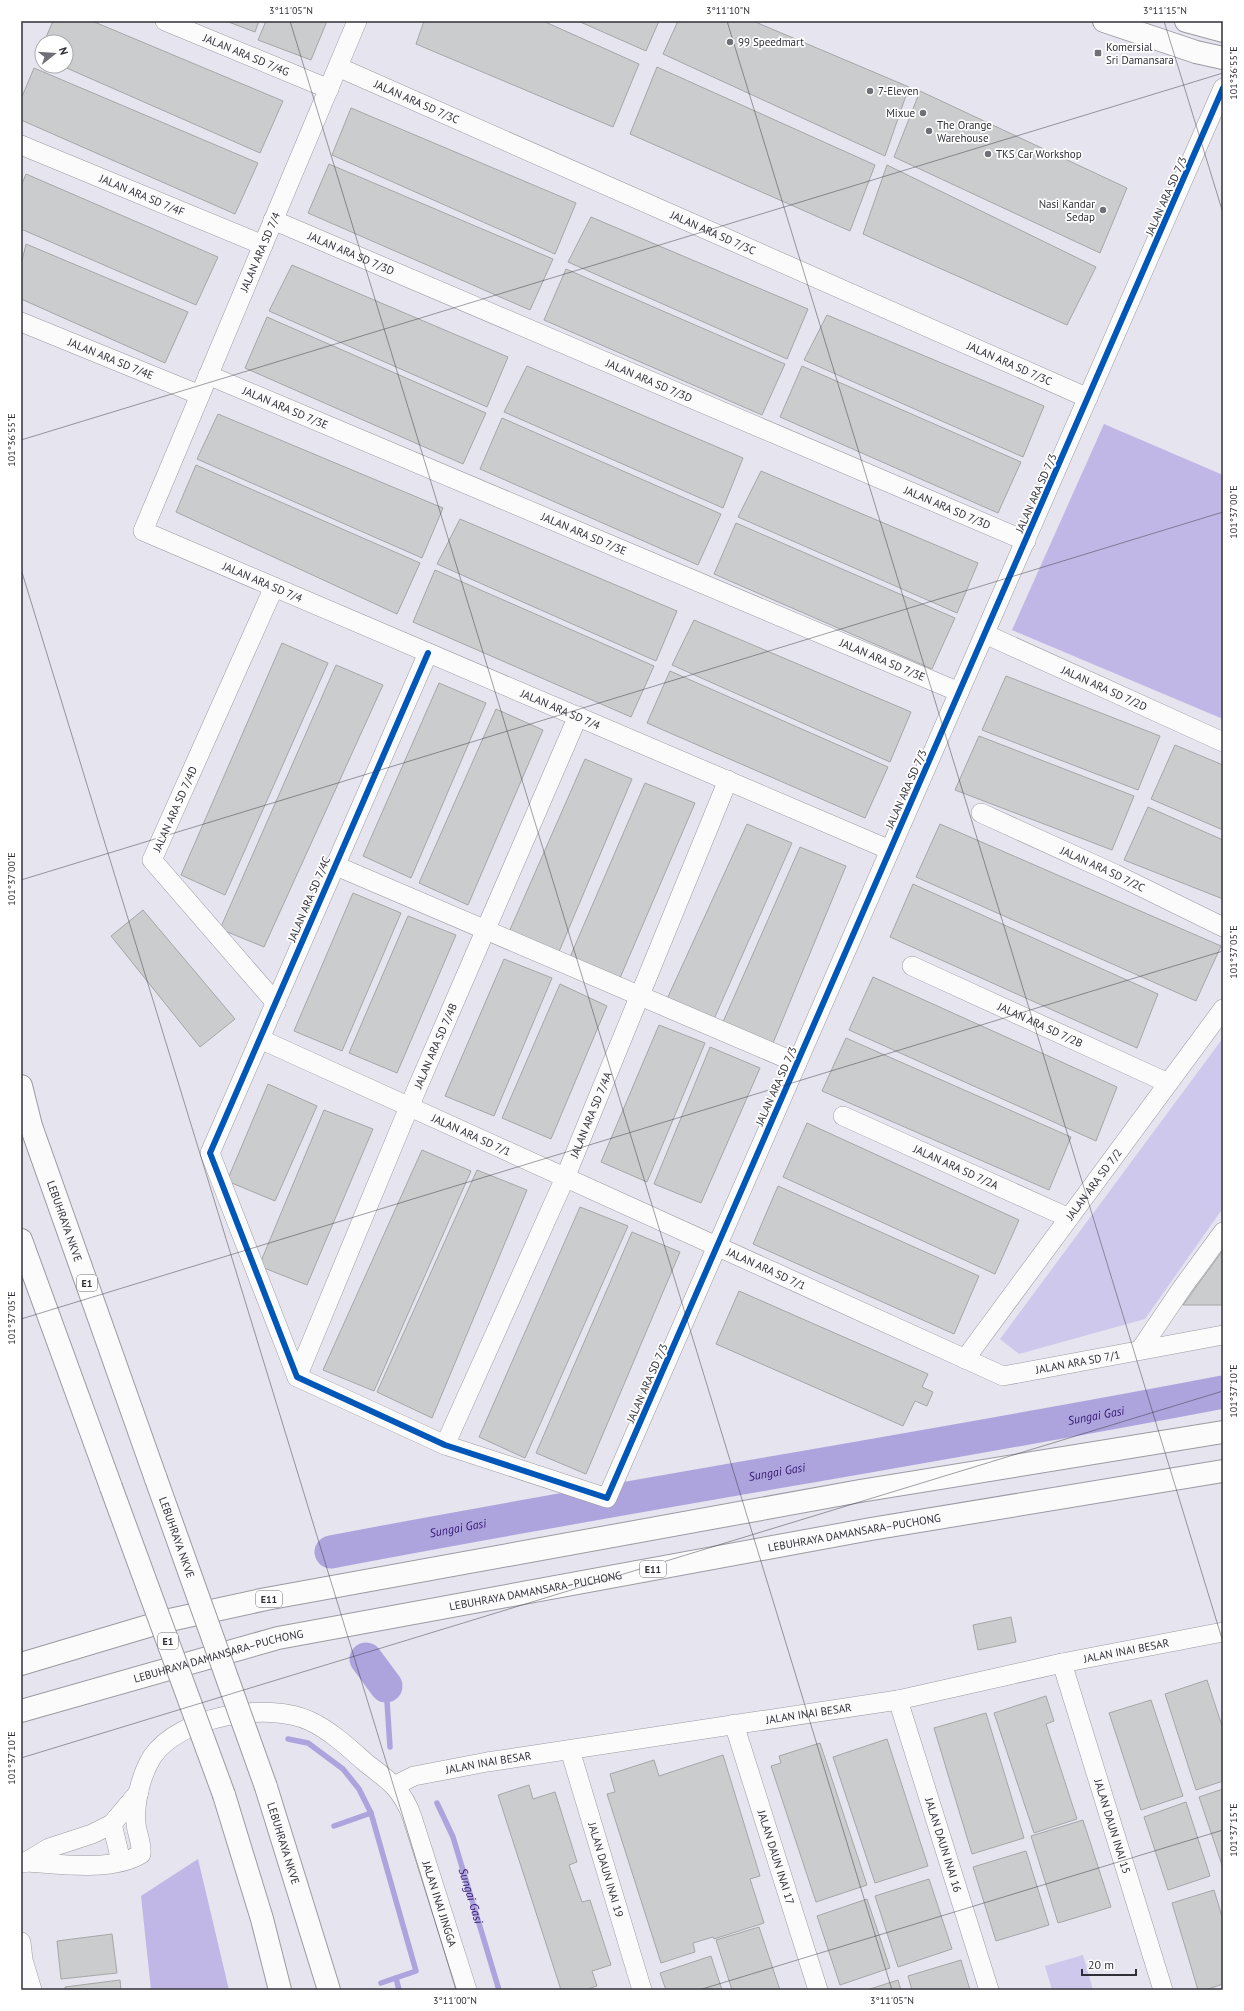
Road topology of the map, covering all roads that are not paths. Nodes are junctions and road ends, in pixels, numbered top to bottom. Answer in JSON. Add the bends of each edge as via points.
{"nodes":[{"id":1,"x":357,"y":21,"type":"edge"},
{"id":2,"x":1104,"y":21,"type":"edge"},
{"id":3,"x":1146,"y":21,"type":"edge"},
{"id":4,"x":1186,"y":21,"type":"edge"},
{"id":5,"x":174,"y":23,"type":"edge"},
{"id":6,"x":1223,"y":31,"type":"edge"},
{"id":7,"x":1223,"y":50,"type":"edge"},
{"id":8,"x":1223,"y":58,"type":"edge"},
{"id":9,"x":338,"y":67,"type":"junction"},
{"id":10,"x":1223,"y":88,"type":"edge"},
{"id":11,"x":329,"y":89,"type":"junction"},
{"id":12,"x":21,"y":145,"type":"edge"},
{"id":13,"x":274,"y":220,"type":"junction"},
{"id":14,"x":263,"y":245,"type":"junction"},
{"id":15,"x":21,"y":322,"type":"edge"},
{"id":16,"x":208,"y":375,"type":"junction"},
{"id":17,"x":200,"y":395,"type":"junction"},
{"id":18,"x":1088,"y":398,"type":"junction"},
{"id":19,"x":1026,"y":540,"type":"junction"},
{"id":20,"x":274,"y":587,"type":"junction"},
{"id":21,"x":985,"y":634,"type":"junction"},
{"id":22,"x":428,"y":653,"type":"junction"},
{"id":23,"x":959,"y":692,"type":"junction"},
{"id":24,"x":578,"y":716,"type":"junction"},
{"id":25,"x":1223,"y":742,"type":"edge"},
{"id":26,"x":728,"y":780,"type":"junction"},
{"id":27,"x":981,"y":813,"type":"dead end"},
{"id":28,"x":890,"y":850,"type":"junction"},
{"id":29,"x":334,"y":865,"type":"junction"},
{"id":30,"x":1223,"y":927,"type":"edge"},
{"id":31,"x":486,"y":930,"type":"junction"},
{"id":32,"x":912,"y":966,"type":"dead end"},
{"id":33,"x":639,"y":996,"type":"junction"},
{"id":34,"x":276,"y":1003,"type":"junction"},
{"id":35,"x":1223,"y":1009,"type":"edge"},
{"id":36,"x":260,"y":1039,"type":"junction"},
{"id":37,"x":797,"y":1063,"type":"junction"},
{"id":38,"x":1168,"y":1083,"type":"junction"},
{"id":39,"x":21,"y":1086,"type":"edge"},
{"id":40,"x":409,"y":1107,"type":"junction"},
{"id":41,"x":843,"y":1116,"type":"dead end"},
{"id":42,"x":565,"y":1178,"type":"junction"},
{"id":43,"x":1069,"y":1218,"type":"junction"},
{"id":44,"x":1223,"y":1232,"type":"edge"},
{"id":45,"x":21,"y":1240,"type":"edge"},
{"id":46,"x":717,"y":1246,"type":"junction"},
{"id":47,"x":1223,"y":1335,"type":"edge"},
{"id":48,"x":1140,"y":1350,"type":"junction"},
{"id":49,"x":965,"y":1359,"type":"junction"},
{"id":50,"x":297,"y":1377,"type":"junction"},
{"id":51,"x":1223,"y":1432,"type":"edge"},
{"id":52,"x":445,"y":1445,"type":"junction"},
{"id":53,"x":1223,"y":1471,"type":"edge"},
{"id":54,"x":1223,"y":1632,"type":"edge"},
{"id":55,"x":1062,"y":1663,"type":"junction"},
{"id":56,"x":21,"y":1664,"type":"edge"},
{"id":57,"x":898,"y":1700,"type":"junction"},
{"id":58,"x":21,"y":1711,"type":"edge"},
{"id":59,"x":734,"y":1724,"type":"junction"},
{"id":60,"x":570,"y":1750,"type":"junction"},
{"id":61,"x":394,"y":1786,"type":"junction"},
{"id":62,"x":139,"y":1792,"type":"junction"},
{"id":63,"x":112,"y":1824,"type":"junction"},
{"id":64,"x":121,"y":1861,"type":"junction"},
{"id":65,"x":24,"y":1863,"type":"edge"},
{"id":66,"x":21,"y":1942,"type":"edge"},
{"id":67,"x":32,"y":1990,"type":"edge"},
{"id":68,"x":280,"y":1990,"type":"edge"},
{"id":69,"x":329,"y":1990,"type":"edge"},
{"id":70,"x":467,"y":1990,"type":"edge"},
{"id":71,"x":642,"y":1990,"type":"edge"},
{"id":72,"x":818,"y":1990,"type":"edge"},
{"id":73,"x":989,"y":1990,"type":"edge"},
{"id":74,"x":1163,"y":1990,"type":"edge"}],
"edges":[{"from":1,"to":9,"type":"street","name":"JALAN ARA SD 7/4"},
{"from":2,"to":8,"type":"main road","via":[[1196,52]]},
{"from":3,"to":7,"type":"main road","via":[[1216,44]]},
{"from":4,"to":6,"type":"main road"},
{"from":5,"to":11,"type":"street","name":"JALAN ARA SD 7/4G"},
{"from":9,"to":11,"type":"street","name":"JALAN ARA SD 7/4"},
{"from":9,"to":18,"type":"street","name":"JALAN ARA SD 7/3C"},
{"from":10,"to":18,"type":"street","name":"JALAN ARA SD 7/3"},
{"from":11,"to":13,"type":"street","name":"JALAN ARA SD 7/4"},
{"from":12,"to":14,"type":"street","name":"JALAN ARA SD 7/4F"},
{"from":13,"to":14,"type":"street","name":"JALAN ARA SD 7/4"},
{"from":13,"to":19,"type":"street","name":"JALAN ARA SD 7/3D"},
{"from":14,"to":16,"type":"street","name":"JALAN ARA SD 7/4"},
{"from":15,"to":17,"type":"street","name":"JALAN ARA SD 7/4E"},
{"from":16,"to":17,"type":"street","name":"JALAN ARA SD 7/4"},
{"from":16,"to":23,"type":"street","name":"JALAN ARA SD 7/3E"},
{"from":17,"to":20,"type":"street","name":"JALAN ARA SD 7/4","via":[[143,531]]},
{"from":18,"to":19,"type":"street","name":"JALAN ARA SD 7/3"},
{"from":19,"to":21,"type":"street","name":"JALAN ARA SD 7/3"},
{"from":20,"to":22,"type":"street","name":"JALAN ARA SD 7/4"},
{"from":20,"to":34,"type":"street","name":"JALAN ARA SD 7/4D","via":[[152,860]]},
{"from":21,"to":23,"type":"street","name":"JALAN ARA SD 7/3"},
{"from":21,"to":25,"type":"street","name":"JALAN ARA SD 7/2D"},
{"from":22,"to":24,"type":"street","name":"JALAN ARA SD 7/4"},
{"from":22,"to":29,"type":"street","name":"JALAN ARA SD 7/4C"},
{"from":23,"to":28,"type":"street","name":"JALAN ARA SD 7/3"},
{"from":24,"to":26,"type":"street","name":"JALAN ARA SD 7/4"},
{"from":24,"to":31,"type":"street","name":"JALAN ARA SD 7/4B"},
{"from":26,"to":28,"type":"street","name":"JALAN ARA SD 7/4"},
{"from":26,"to":33,"type":"street","name":"JALAN ARA SD 7/4A"},
{"from":27,"to":30,"type":"street","name":"JALAN ARA SD 7/2C"},
{"from":28,"to":37,"type":"street","name":"JALAN ARA SD 7/3"},
{"from":29,"to":31,"type":"street"},
{"from":29,"to":34,"type":"street","name":"JALAN ARA SD 7/4C"},
{"from":31,"to":33,"type":"street"},
{"from":31,"to":40,"type":"street","name":"JALAN ARA SD 7/4B"},
{"from":32,"to":38,"type":"street","name":"JALAN ARA SD 7/2B"},
{"from":33,"to":37,"type":"street"},
{"from":33,"to":42,"type":"street","name":"JALAN ARA SD 7/4A"},
{"from":34,"to":36,"type":"street","name":"JALAN ARA SD 7/4C"},
{"from":35,"to":38,"type":"street","name":"JALAN ARA SD 7/2"},
{"from":36,"to":40,"type":"street","name":"JALAN ARA SD 7/1"},
{"from":36,"to":50,"type":"street","name":"JALAN ARA SD 7/4C","via":[[210,1153]]},
{"from":37,"to":46,"type":"street","name":"JALAN ARA SD 7/3"},
{"from":38,"to":43,"type":"street","name":"JALAN ARA SD 7/2"},
{"from":39,"to":69,"type":"main road","name":"LEBUHRAYA NKVE","number":"E1","bridge":true,"via":[[31,1126],[266,1788]]},
{"from":40,"to":42,"type":"street","name":"JALAN ARA SD 7/1"},
{"from":40,"to":50,"type":"street","name":"JALAN ARA SD 7/4B"},
{"from":41,"to":43,"type":"street","name":"JALAN ARA SD 7/2A"},
{"from":42,"to":46,"type":"street","name":"JALAN ARA SD 7/1"},
{"from":42,"to":52,"type":"street","name":"JALAN ARA SD 7/4A"},
{"from":43,"to":49,"type":"street","name":"JALAN ARA SD 7/2"},
{"from":44,"to":48,"type":"street"},
{"from":45,"to":68,"type":"main road","number":"E1","bridge":true,"via":[[224,1795],[262,1919]]},
{"from":46,"to":49,"type":"street","name":"JALAN ARA SD 7/1"},
{"from":46,"to":52,"type":"street","name":"JALAN ARA SD 7/3","via":[[607,1498]]},
{"from":47,"to":48,"type":"street","name":"JALAN ARA SD 7/1"},
{"from":48,"to":49,"type":"street","name":"JALAN ARA SD 7/1","via":[[1003,1376]]},
{"from":50,"to":52,"type":"street"},
{"from":51,"to":56,"type":"main road","number":"E11","via":[[860,1491],[266,1599],[165,1621]]},
{"from":53,"to":58,"type":"main road","name":"LEBUHRAYA DAMANSARA–PUCHONG","number":"E11","via":[[871,1529],[278,1638]]},
{"from":54,"to":55,"type":"street","name":"JALAN INAI BESAR"},
{"from":55,"to":57,"type":"street","name":"JALAN INAI BESAR"},
{"from":55,"to":74,"type":"street","name":"JALAN DAUN INAI 15"},
{"from":57,"to":59,"type":"street","name":"JALAN INAI BESAR"},
{"from":57,"to":73,"type":"street","name":"JALAN DAUN INAI 16"},
{"from":59,"to":60,"type":"street","name":"JALAN INAI BESAR"},
{"from":59,"to":72,"type":"street","name":"JALAN DAUN INAI 17"},
{"from":60,"to":61,"type":"street","name":"JALAN INAI BESAR","via":[[414,1776]]},
{"from":60,"to":71,"type":"street","name":"JALAN DAUN INAI 19"},
{"from":61,"to":62,"type":"street","name":"JALAN INAI JINGGA","via":[[337,1739],[310,1721],[293,1715],[271,1712],[220,1718],[186,1729],[162,1746],[152,1757]]},
{"from":61,"to":70,"type":"street","name":"JALAN INAI JINGGA","via":[[408,1805]]},
{"from":62,"to":63,"type":"street"},
{"from":62,"to":64,"type":"street","via":[[136,1824],[141,1854]]},
{"from":63,"to":64,"type":"street"},
{"from":63,"to":65,"type":"street","via":[[92,1834],[49,1848]]},
{"from":64,"to":65,"type":"street","via":[[102,1866]]},
{"from":66,"to":67,"type":"street","via":[[23,1960]]}]}
